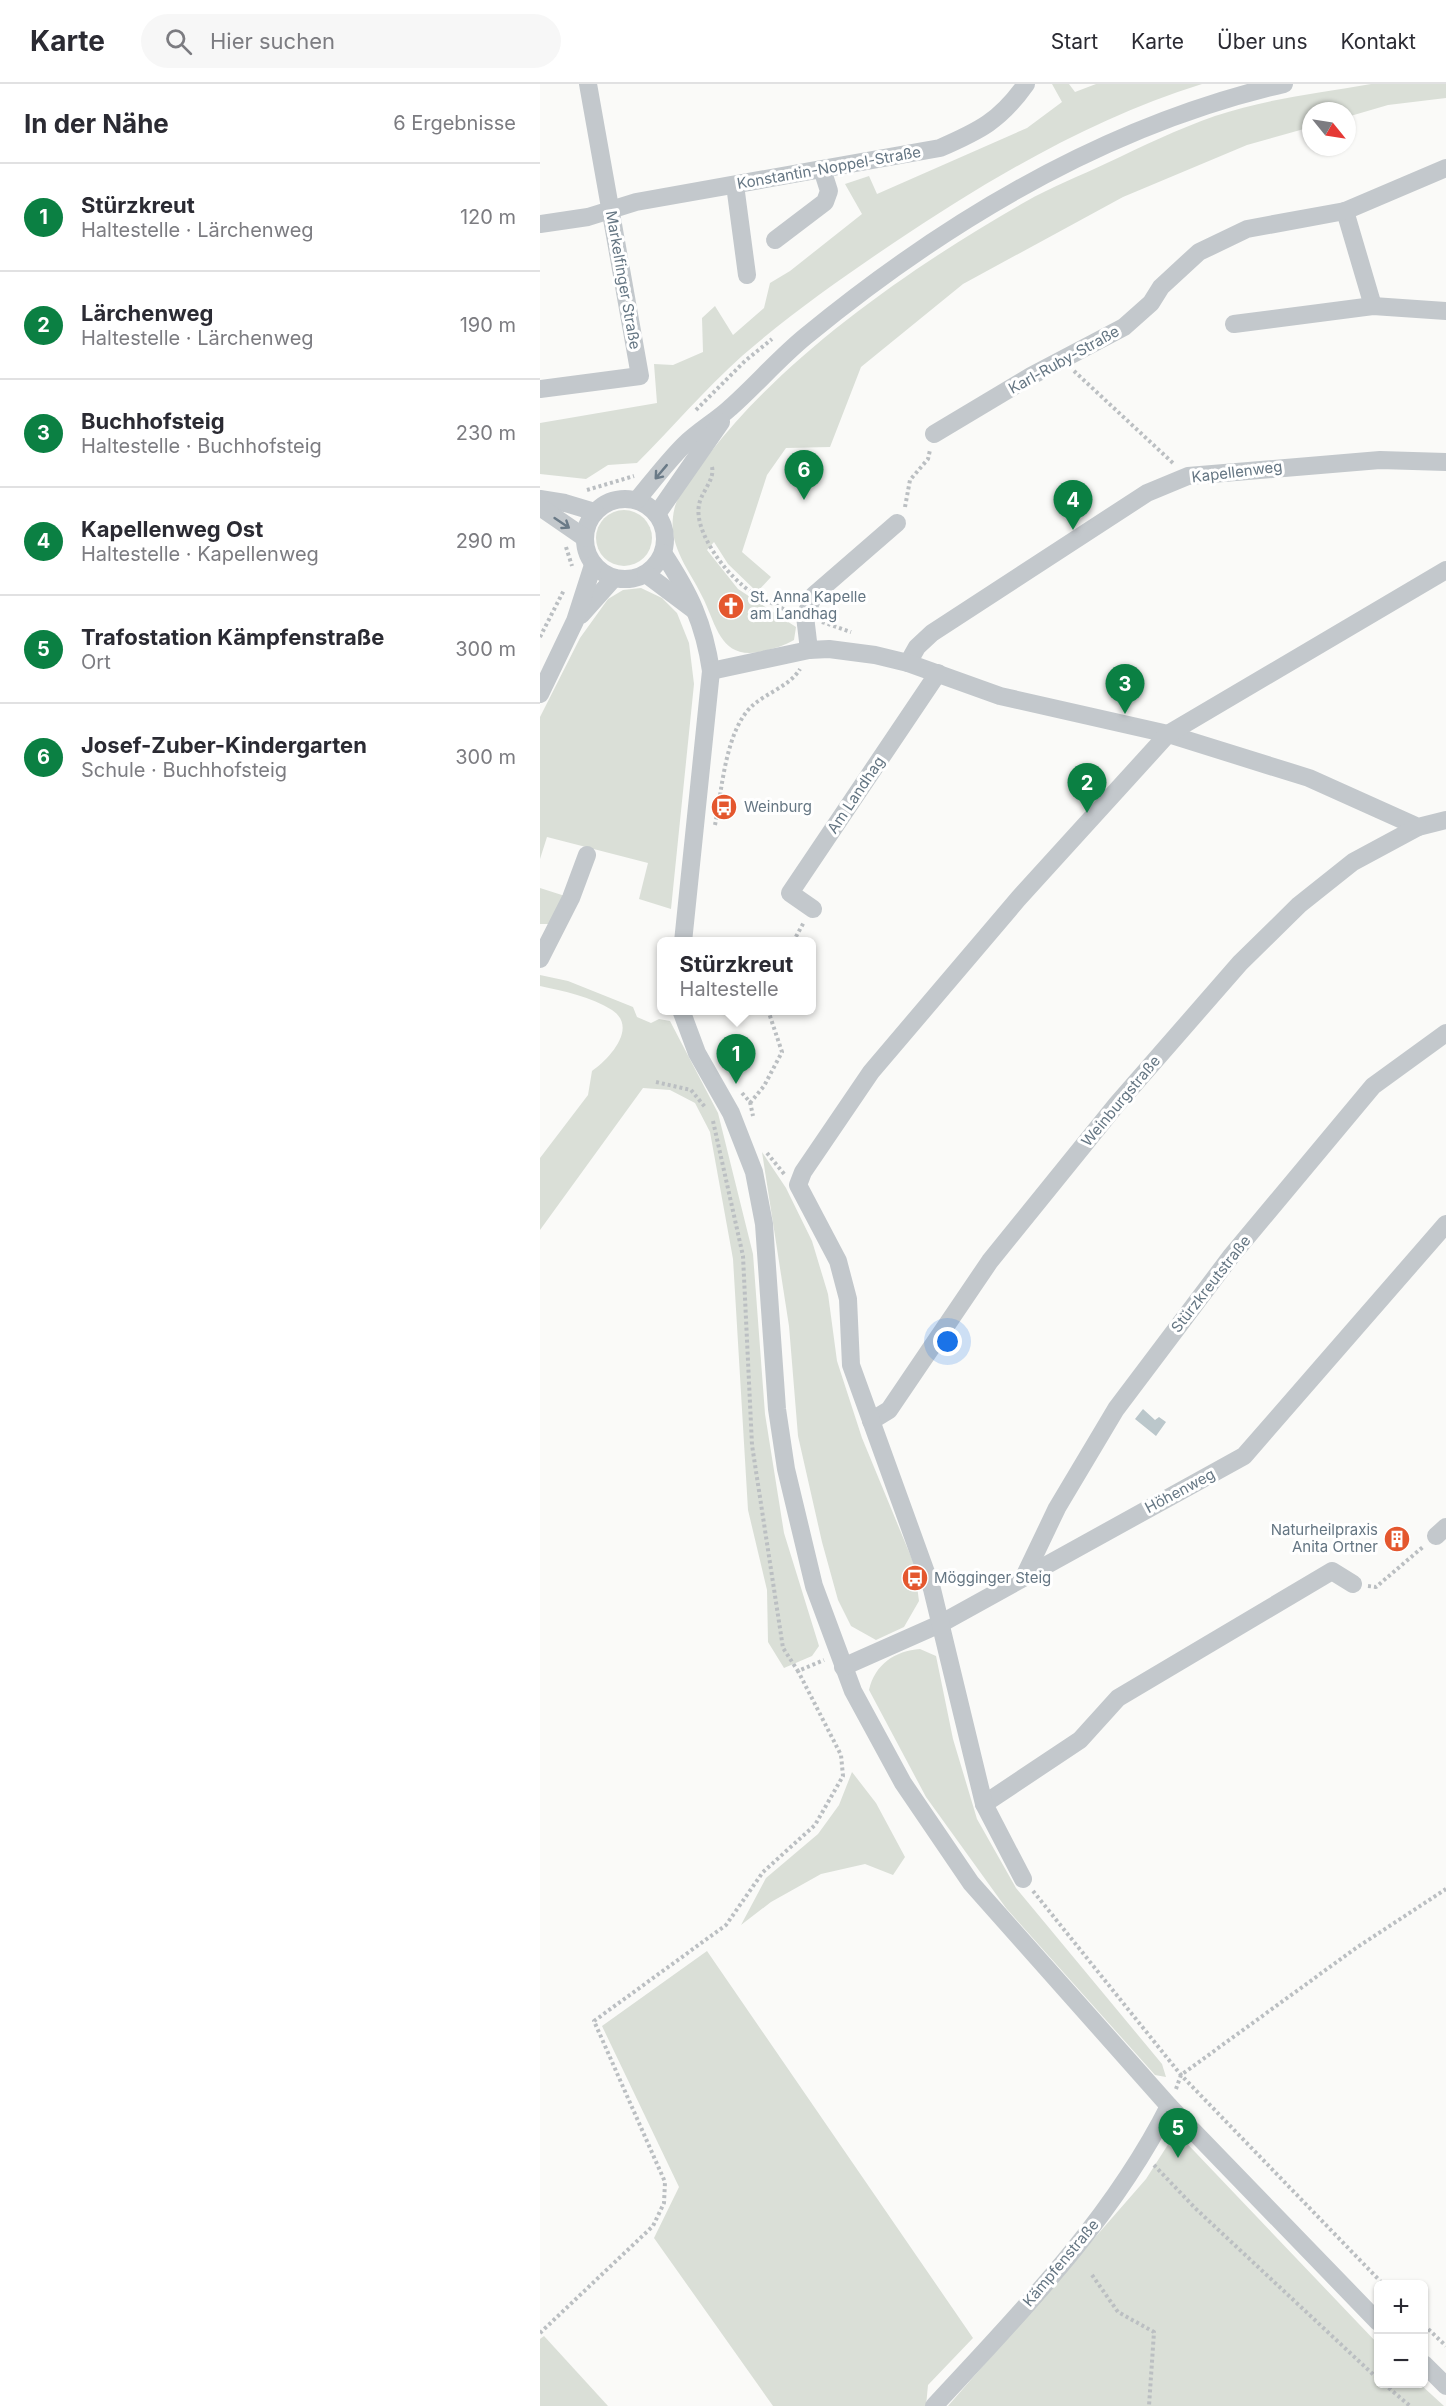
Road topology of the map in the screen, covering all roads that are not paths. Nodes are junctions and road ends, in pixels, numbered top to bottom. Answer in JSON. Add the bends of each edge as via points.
{"nodes":[{"id":1,"x":588,"y":84,"type":"edge"},
{"id":2,"x":1026,"y":84,"type":"edge"},
{"id":3,"x":1284,"y":84,"type":"edge"},
{"id":4,"x":1446,"y":168,"type":"edge"},
{"id":5,"x":822,"y":169,"type":"junction"},
{"id":6,"x":735,"y":185,"type":"junction"},
{"id":7,"x":611,"y":211,"type":"junction"},
{"id":8,"x":1346,"y":211,"type":"junction"},
{"id":9,"x":540,"y":224,"type":"edge"},
{"id":10,"x":775,"y":240,"type":"dead end"},
{"id":11,"x":747,"y":275,"type":"dead end"},
{"id":12,"x":1373,"y":306,"type":"junction"},
{"id":13,"x":1446,"y":311,"type":"edge"},
{"id":14,"x":1234,"y":324,"type":"dead end"},
{"id":15,"x":540,"y":389,"type":"edge"},
{"id":16,"x":730,"y":408,"type":"junction"},
{"id":17,"x":934,"y":434,"type":"road end"},
{"id":18,"x":1446,"y":462,"type":"edge"},
{"id":19,"x":540,"y":499,"type":"edge"},
{"id":20,"x":637,"y":500,"type":"junction"},
{"id":21,"x":540,"y":507,"type":"edge"},
{"id":22,"x":595,"y":512,"type":"junction"},
{"id":23,"x":657,"y":514,"type":"junction"},
{"id":24,"x":897,"y":523,"type":"road end"},
{"id":25,"x":585,"y":538,"type":"junction"},
{"id":26,"x":663,"y":553,"type":"junction"},
{"id":27,"x":593,"y":564,"type":"junction"},
{"id":28,"x":1446,"y":570,"type":"edge"},
{"id":29,"x":646,"y":574,"type":"junction"},
{"id":30,"x":614,"y":578,"type":"junction"},
{"id":31,"x":694,"y":610,"type":"junction"},
{"id":32,"x":575,"y":621,"type":"junction"},
{"id":33,"x":805,"y":651,"type":"junction"},
{"id":34,"x":908,"y":663,"type":"junction"},
{"id":35,"x":711,"y":671,"type":"junction"},
{"id":36,"x":938,"y":674,"type":"junction"},
{"id":37,"x":540,"y":694,"type":"edge"},
{"id":38,"x":1168,"y":734,"type":"junction"},
{"id":39,"x":1446,"y":820,"type":"edge"},
{"id":40,"x":1418,"y":827,"type":"junction"},
{"id":41,"x":587,"y":855,"type":"dead end"},
{"id":42,"x":813,"y":909,"type":"dead end"},
{"id":43,"x":684,"y":937,"type":"edge"},
{"id":44,"x":540,"y":959,"type":"edge"},
{"id":45,"x":683,"y":1015,"type":"edge"},
{"id":46,"x":1446,"y":1033,"type":"edge"},
{"id":47,"x":1446,"y":1224,"type":"edge"},
{"id":48,"x":871,"y":1421,"type":"junction"},
{"id":49,"x":1025,"y":1575,"type":"junction"},
{"id":50,"x":1353,"y":1584,"type":"road end"},
{"id":51,"x":940,"y":1624,"type":"junction"},
{"id":52,"x":841,"y":1660,"type":"junction"},
{"id":53,"x":984,"y":1804,"type":"junction"},
{"id":54,"x":1023,"y":1879,"type":"road end"},
{"id":55,"x":1169,"y":2106,"type":"junction"},
{"id":56,"x":1374,"y":2318,"type":"edge"},
{"id":57,"x":1428,"y":2368,"type":"edge"},
{"id":58,"x":1446,"y":2386,"type":"edge"},
{"id":59,"x":934,"y":2406,"type":"edge"}],
"edges":[{"from":1,"to":7,"type":"street","name":"Markelfinger Straße"},
{"from":2,"to":5,"type":"street","name":"Konstantin-Noppel-Straße","via":[[1014,101],[984,128],[940,148]]},
{"from":3,"to":16,"type":"street","via":[[1233,96],[1103,144],[979,211],[915,252],[805,336]]},
{"from":4,"to":8,"type":"street","name":"Karl-Ruby-Straße"},
{"from":5,"to":6,"type":"street","name":"Konstantin-Noppel-Straße"},
{"from":5,"to":10,"type":"street","via":[[829,191],[825,202]]},
{"from":6,"to":7,"type":"street","name":"Konstantin-Noppel-Straße","via":[[636,202]]},
{"from":6,"to":11,"type":"street"},
{"from":7,"to":9,"type":"street","name":"Konstantin-Noppel-Straße"},
{"from":7,"to":15,"type":"street","name":"Markelfinger Straße","via":[[640,376]]},
{"from":8,"to":12,"type":"street"},
{"from":8,"to":17,"type":"street","name":"Karl-Ruby-Straße","via":[[1247,229],[1199,252],[1124,327]]},
{"from":12,"to":13,"type":"street"},
{"from":12,"to":14,"type":"street"},
{"from":16,"to":20,"type":"street","one_way":true,"via":[[684,444]]},
{"from":16,"to":23,"type":"street"},
{"from":18,"to":34,"type":"street","name":"Kapellenweg","via":[[1380,460],[1188,477],[1147,493],[932,633]]},
{"from":19,"to":22,"type":"street"},
{"from":20,"to":22,"type":"street","via":[[614,500]]},
{"from":20,"to":23,"type":"street"},
{"from":21,"to":25,"type":"street","one_way":true},
{"from":22,"to":25,"type":"street"},
{"from":23,"to":26,"type":"street","via":[[665,533]]},
{"from":24,"to":33,"type":"street","via":[[814,595],[805,616]]},
{"from":25,"to":27,"type":"street"},
{"from":26,"to":29,"type":"street"},
{"from":26,"to":31,"type":"street","via":[[685,587]]},
{"from":27,"to":30,"type":"street"},
{"from":27,"to":32,"type":"street"},
{"from":28,"to":38,"type":"street"},
{"from":29,"to":30,"type":"street"},
{"from":29,"to":31,"type":"street"},
{"from":30,"to":32,"type":"street"},
{"from":31,"to":35,"type":"street","via":[[706,635]]},
{"from":32,"to":37,"type":"street"},
{"from":33,"to":34,"type":"street","via":[[829,649]]},
{"from":33,"to":35,"type":"street"},
{"from":34,"to":36,"type":"street"},
{"from":35,"to":43,"type":"street"},
{"from":36,"to":38,"type":"street","via":[[1000,696]]},
{"from":36,"to":42,"type":"street","name":"Am Landhag","via":[[790,893]]},
{"from":38,"to":40,"type":"street","via":[[1309,778]]},
{"from":38,"to":48,"type":"street","via":[[1018,899],[871,1072],[803,1172],[798,1185],[838,1261],[848,1299],[851,1365]]},
{"from":39,"to":40,"type":"street","name":"Weinburgstraße"},
{"from":40,"to":48,"type":"street","name":"Weinburgstraße","via":[[1353,862],[1299,905],[1240,963],[1117,1104],[990,1261],[888,1410]]},
{"from":41,"to":44,"type":"street","via":[[571,898]]},
{"from":45,"to":52,"type":"street","via":[[697,1053],[731,1113],[754,1172],[764,1224],[777,1409],[786,1469],[814,1586]]},
{"from":46,"to":49,"type":"street","name":"Stürzkreutstraße","via":[[1373,1086],[1232,1255],[1116,1409],[1057,1508]]},
{"from":47,"to":49,"type":"street","name":"Höhenweg","via":[[1244,1456]]},
{"from":48,"to":51,"type":"street","via":[[932,1589]]},
{"from":49,"to":51,"type":"street","name":"Höhenweg"},
{"from":50,"to":53,"type":"street","via":[[1332,1571],[1119,1698],[1080,1740]]},
{"from":51,"to":52,"type":"street","name":"Höhenweg"},
{"from":51,"to":53,"type":"street"},
{"from":52,"to":55,"type":"street","via":[[903,1783],[971,1883]]},
{"from":53,"to":54,"type":"street"},
{"from":55,"to":56,"type":"street"},
{"from":55,"to":59,"type":"street","name":"Kämpfenstraße","via":[[1106,2209],[1035,2296]]},
{"from":57,"to":58,"type":"street"}]}
